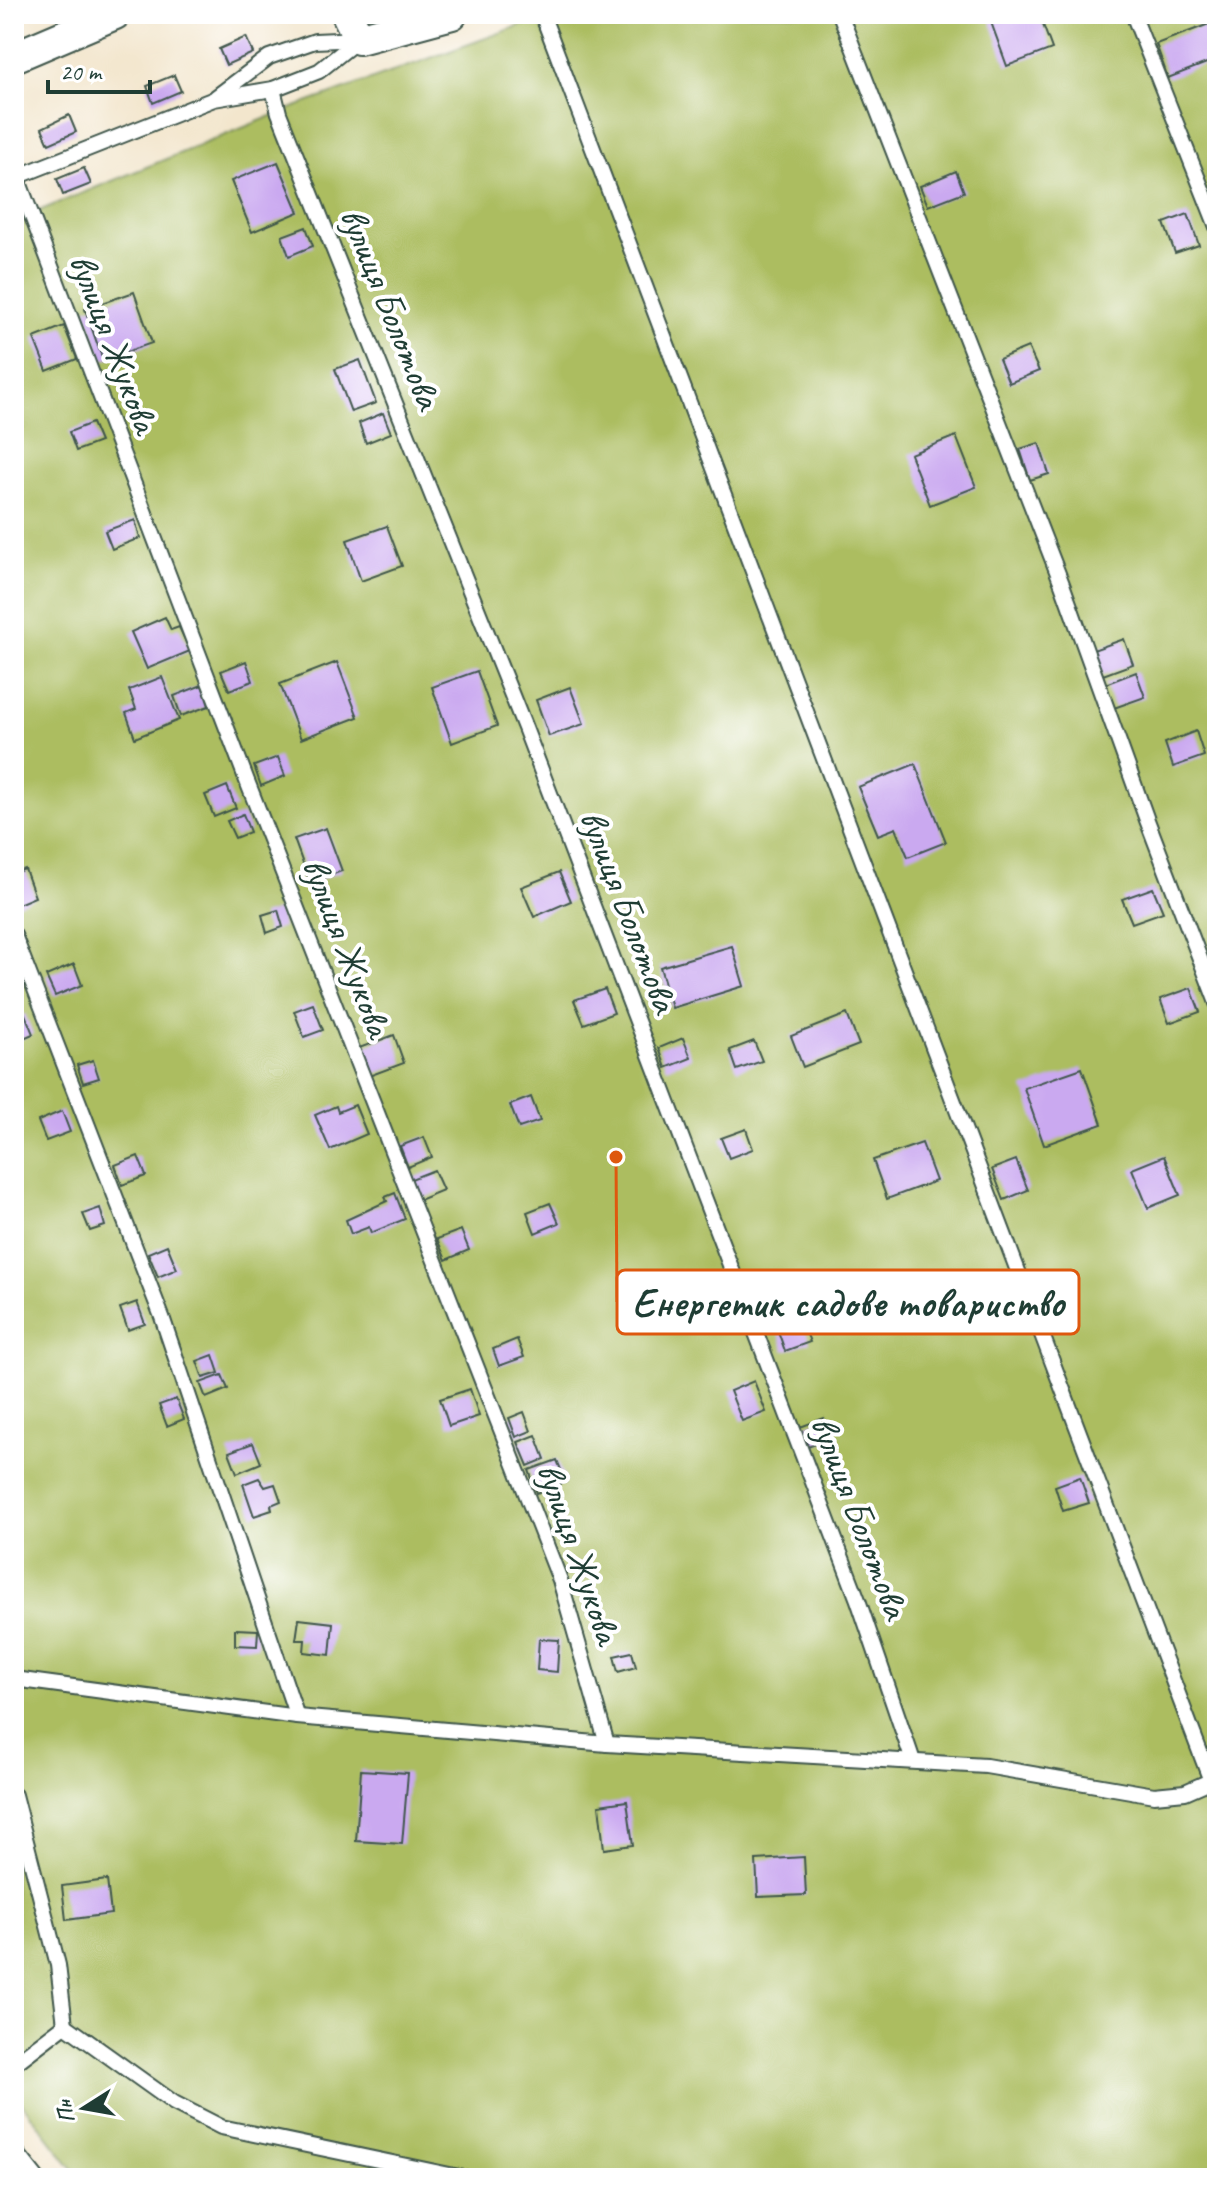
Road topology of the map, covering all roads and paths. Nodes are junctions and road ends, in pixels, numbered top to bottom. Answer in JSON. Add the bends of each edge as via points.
{"nodes":[{"id":1,"x":115,"y":14,"type":"edge"},
{"id":2,"x":452,"y":14,"type":"edge"},
{"id":3,"x":542,"y":14,"type":"edge"},
{"id":4,"x":840,"y":14,"type":"edge"},
{"id":5,"x":1133,"y":14,"type":"edge"},
{"id":6,"x":353,"y":26,"type":"edge"},
{"id":7,"x":14,"y":57,"type":"edge"},
{"id":8,"x":273,"y":89,"type":"junction"},
{"id":9,"x":214,"y":99,"type":"junction"},
{"id":10,"x":15,"y":177,"type":"edge"},
{"id":11,"x":1217,"y":227,"type":"edge"},
{"id":12,"x":14,"y":935,"type":"edge"},
{"id":13,"x":1217,"y":1003,"type":"edge"},
{"id":14,"x":14,"y":1679,"type":"edge"},
{"id":15,"x":297,"y":1717,"type":"junction"},
{"id":16,"x":607,"y":1744,"type":"junction"},
{"id":17,"x":913,"y":1761,"type":"junction"},
{"id":18,"x":1214,"y":1779,"type":"edge"},
{"id":19,"x":14,"y":1795,"type":"edge"},
{"id":20,"x":65,"y":2025,"type":"junction"},
{"id":21,"x":14,"y":2064,"type":"edge"},
{"id":22,"x":14,"y":2149,"type":"edge"},
{"id":23,"x":37,"y":2178,"type":"edge"},
{"id":24,"x":464,"y":2178,"type":"edge"}],
"edges":[{"from":1,"to":7,"type":"street"},
{"from":2,"to":6,"type":"street"},
{"from":3,"to":18,"type":"lane"},
{"from":4,"to":13,"type":"lane","via":[[1062,584]]},
{"from":5,"to":11,"type":"lane"},
{"from":6,"to":8,"type":"lane","via":[[319,71]]},
{"from":6,"to":9,"type":"lane","via":[[269,57]]},
{"from":8,"to":9,"type":"lane"},
{"from":8,"to":17,"type":"lane","name":"вулиця Болотова","via":[[525,728],[858,1600]]},
{"from":9,"to":10,"type":"lane"},
{"from":10,"to":16,"type":"lane","name":"вулиця Жукова","via":[[560,1580]]},
{"from":12,"to":15,"type":"lane","via":[[162,1317]]},
{"from":14,"to":15,"type":"lane"},
{"from":15,"to":16,"type":"lane"},
{"from":16,"to":17,"type":"lane"},
{"from":17,"to":18,"type":"lane","via":[[986,1766],[1154,1795],[1185,1792]]},
{"from":19,"to":20,"type":"lane","via":[[58,1965]]},
{"from":20,"to":21,"type":"lane"},
{"from":20,"to":24,"type":"lane","via":[[174,2103],[221,2127]]},
{"from":22,"to":23,"type":"lane"}]}
